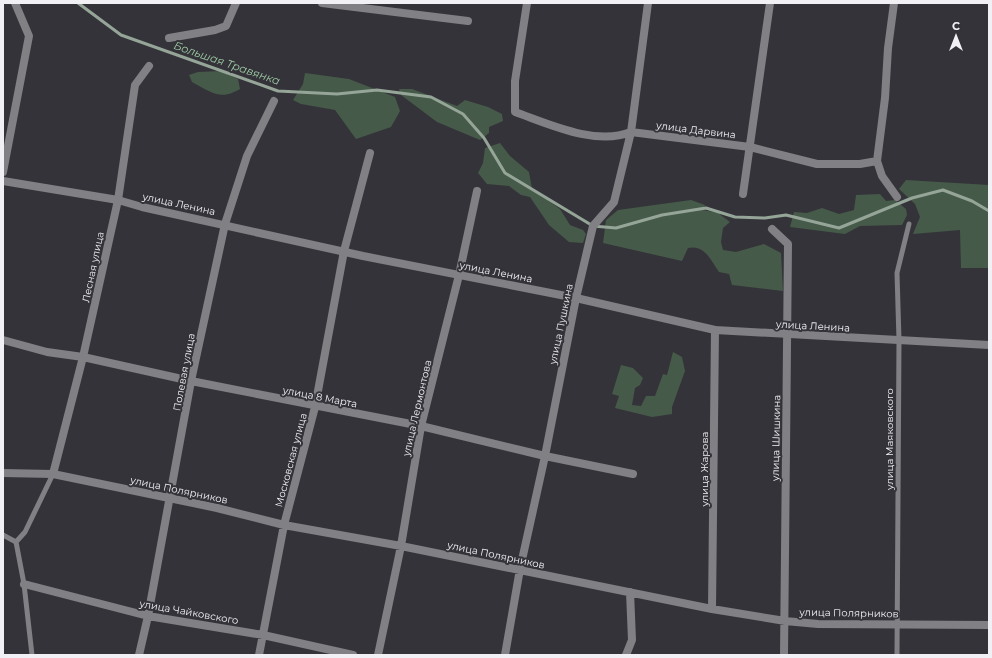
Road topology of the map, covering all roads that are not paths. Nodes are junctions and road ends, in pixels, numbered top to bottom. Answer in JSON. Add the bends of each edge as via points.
{"nodes":[{"id":1,"x":14,"y":3,"type":"edge"},
{"id":2,"x":236,"y":3,"type":"edge"},
{"id":3,"x":322,"y":3,"type":"edge"},
{"id":4,"x":527,"y":3,"type":"edge"},
{"id":5,"x":648,"y":3,"type":"edge"},
{"id":6,"x":770,"y":3,"type":"edge"},
{"id":7,"x":894,"y":3,"type":"edge"},
{"id":8,"x":468,"y":21,"type":"dead end"},
{"id":9,"x":169,"y":38,"type":"dead end"},
{"id":10,"x":149,"y":66,"type":"dead end"},
{"id":11,"x":274,"y":101,"type":"dead end"},
{"id":12,"x":631,"y":132,"type":"junction"},
{"id":13,"x":750,"y":147,"type":"junction"},
{"id":14,"x":370,"y":153,"type":"dead end"},
{"id":15,"x":877,"y":161,"type":"junction"},
{"id":16,"x":3,"y":172,"type":"edge"},
{"id":17,"x":3,"y":181,"type":"edge"},
{"id":18,"x":476,"y":191,"type":"dead end"},
{"id":19,"x":743,"y":194,"type":"dead end"},
{"id":20,"x":897,"y":197,"type":"dead end"},
{"id":21,"x":118,"y":200,"type":"junction"},
{"id":22,"x":225,"y":224,"type":"junction"},
{"id":23,"x":909,"y":224,"type":"dead end"},
{"id":24,"x":772,"y":229,"type":"dead end"},
{"id":25,"x":344,"y":251,"type":"junction"},
{"id":26,"x":459,"y":275,"type":"junction"},
{"id":27,"x":576,"y":298,"type":"junction"},
{"id":28,"x":715,"y":330,"type":"junction"},
{"id":29,"x":787,"y":334,"type":"junction"},
{"id":30,"x":3,"y":340,"type":"edge"},
{"id":31,"x":899,"y":340,"type":"junction"},
{"id":32,"x":989,"y":345,"type":"edge"},
{"id":33,"x":83,"y":357,"type":"junction"},
{"id":34,"x":191,"y":382,"type":"junction"},
{"id":35,"x":315,"y":407,"type":"junction"},
{"id":36,"x":421,"y":426,"type":"junction"},
{"id":37,"x":545,"y":456,"type":"junction"},
{"id":38,"x":3,"y":473,"type":"edge"},
{"id":39,"x":53,"y":474,"type":"junction"},
{"id":40,"x":633,"y":474,"type":"dead end"},
{"id":41,"x":171,"y":500,"type":"junction"},
{"id":42,"x":284,"y":525,"type":"junction"},
{"id":43,"x":3,"y":535,"type":"edge"},
{"id":44,"x":16,"y":542,"type":"junction"},
{"id":45,"x":401,"y":546,"type":"junction"},
{"id":46,"x":520,"y":569,"type":"junction"},
{"id":47,"x":24,"y":584,"type":"junction"},
{"id":48,"x":630,"y":592,"type":"junction"},
{"id":49,"x":712,"y":609,"type":"junction"},
{"id":50,"x":148,"y":616,"type":"junction"},
{"id":51,"x":785,"y":621,"type":"junction"},
{"id":52,"x":899,"y":625,"type":"junction"},
{"id":53,"x":989,"y":625,"type":"edge"},
{"id":54,"x":263,"y":635,"type":"junction"},
{"id":55,"x":32,"y":655,"type":"edge"},
{"id":56,"x":138,"y":655,"type":"edge"},
{"id":57,"x":259,"y":655,"type":"edge"},
{"id":58,"x":353,"y":655,"type":"edge"},
{"id":59,"x":378,"y":655,"type":"edge"},
{"id":60,"x":505,"y":655,"type":"edge"},
{"id":61,"x":626,"y":655,"type":"edge"},
{"id":62,"x":784,"y":655,"type":"edge"},
{"id":63,"x":897,"y":655,"type":"edge"}],
"edges":[{"from":1,"to":16,"type":"street","via":[[29,36]]},
{"from":2,"to":9,"type":"street","via":[[226,26]]},
{"from":3,"to":8,"type":"street"},
{"from":4,"to":12,"type":"street","name":"улица Дарвина","via":[[515,81],[515,112],[556,128],[602,136],[620,136]]},
{"from":5,"to":12,"type":"street","name":"улица Пушкина"},
{"from":6,"to":13,"type":"street"},
{"from":7,"to":15,"type":"street"},
{"from":10,"to":21,"type":"street","name":"Лесная улица","via":[[135,85]]},
{"from":11,"to":22,"type":"street","name":"Полевая улица","via":[[247,156]]},
{"from":12,"to":13,"type":"street","name":"улица Дарвина"},
{"from":12,"to":27,"type":"street","name":"улица Пушкина","via":[[614,202],[593,226]]},
{"from":13,"to":15,"type":"street","name":"улица Дарвина","via":[[817,164],[860,164]]},
{"from":13,"to":19,"type":"street"},
{"from":14,"to":25,"type":"street","name":"Московская улица"},
{"from":15,"to":20,"type":"street","via":[[882,176]]},
{"from":17,"to":21,"type":"street","name":"улица Ленина"},
{"from":18,"to":26,"type":"street","name":"улица Лермонтова"},
{"from":21,"to":22,"type":"street","name":"улица Ленина"},
{"from":21,"to":33,"type":"street","name":"Лесная улица"},
{"from":22,"to":25,"type":"street","name":"улица Ленина"},
{"from":22,"to":34,"type":"street","name":"Полевая улица"},
{"from":23,"to":31,"type":"lane","name":"улица Маяковского","via":[[897,273]]},
{"from":24,"to":29,"type":"street","name":"улица Шишкина","via":[[788,244]]},
{"from":25,"to":26,"type":"street","name":"улица Ленина"},
{"from":25,"to":35,"type":"street","name":"Московская улица"},
{"from":26,"to":27,"type":"street","name":"улица Ленина"},
{"from":26,"to":36,"type":"street","name":"улица Лермонтова"},
{"from":27,"to":28,"type":"street","name":"улица Ленина"},
{"from":27,"to":37,"type":"street","name":"улица Пушкина"},
{"from":28,"to":29,"type":"street","name":"улица Ленина"},
{"from":28,"to":49,"type":"street","name":"улица Жарова"},
{"from":29,"to":31,"type":"street","name":"улица Ленина"},
{"from":29,"to":51,"type":"street","name":"улица Шишкина"},
{"from":30,"to":33,"type":"street","name":"улица 8 Марта","via":[[47,352]]},
{"from":31,"to":32,"type":"street","name":"улица Ленина"},
{"from":31,"to":52,"type":"lane","name":"улица Маяковского"},
{"from":33,"to":34,"type":"street","name":"улица 8 Марта"},
{"from":33,"to":39,"type":"street","name":"Лесная улица"},
{"from":34,"to":35,"type":"street","name":"улица 8 Марта"},
{"from":34,"to":41,"type":"street","name":"Полевая улица"},
{"from":35,"to":36,"type":"street","name":"улица 8 Марта"},
{"from":35,"to":42,"type":"street","name":"Московская улица"},
{"from":36,"to":37,"type":"street","name":"улица 8 Марта"},
{"from":36,"to":45,"type":"street","name":"улица Лермонтова"},
{"from":37,"to":40,"type":"street","name":"улица 8 Марта"},
{"from":37,"to":46,"type":"street","name":"улица Пушкина"},
{"from":38,"to":39,"type":"street","name":"улица Полярников"},
{"from":39,"to":41,"type":"street","name":"улица Полярников"},
{"from":39,"to":44,"type":"lane","via":[[25,532]]},
{"from":41,"to":42,"type":"street","name":"улица Полярников","via":[[217,508]]},
{"from":41,"to":50,"type":"street","name":"Полевая улица"},
{"from":42,"to":45,"type":"street","name":"улица Полярников"},
{"from":42,"to":54,"type":"street","name":"Московская улица"},
{"from":43,"to":44,"type":"lane"},
{"from":44,"to":47,"type":"lane"},
{"from":45,"to":46,"type":"street","name":"улица Полярников"},
{"from":45,"to":59,"type":"street","name":"улица Лермонтова"},
{"from":46,"to":48,"type":"street","name":"улица Полярников"},
{"from":46,"to":60,"type":"street","name":"улица Пушкина"},
{"from":47,"to":50,"type":"street","name":"улица Чайковского"},
{"from":47,"to":55,"type":"lane"},
{"from":48,"to":49,"type":"street","name":"улица Полярников"},
{"from":48,"to":61,"type":"street","via":[[632,640]]},
{"from":49,"to":51,"type":"street","name":"улица Полярников"},
{"from":50,"to":54,"type":"street","name":"улица Чайковского"},
{"from":50,"to":56,"type":"street","name":"Полевая улица"},
{"from":51,"to":52,"type":"street","name":"улица Полярников"},
{"from":51,"to":62,"type":"street","name":"улица Шишкина"},
{"from":52,"to":53,"type":"street","name":"улица Полярников"},
{"from":52,"to":63,"type":"lane","name":"улица Маяковского"},
{"from":54,"to":57,"type":"street","name":"Московская улица"},
{"from":54,"to":58,"type":"street","name":"улица Чайковского"}]}
